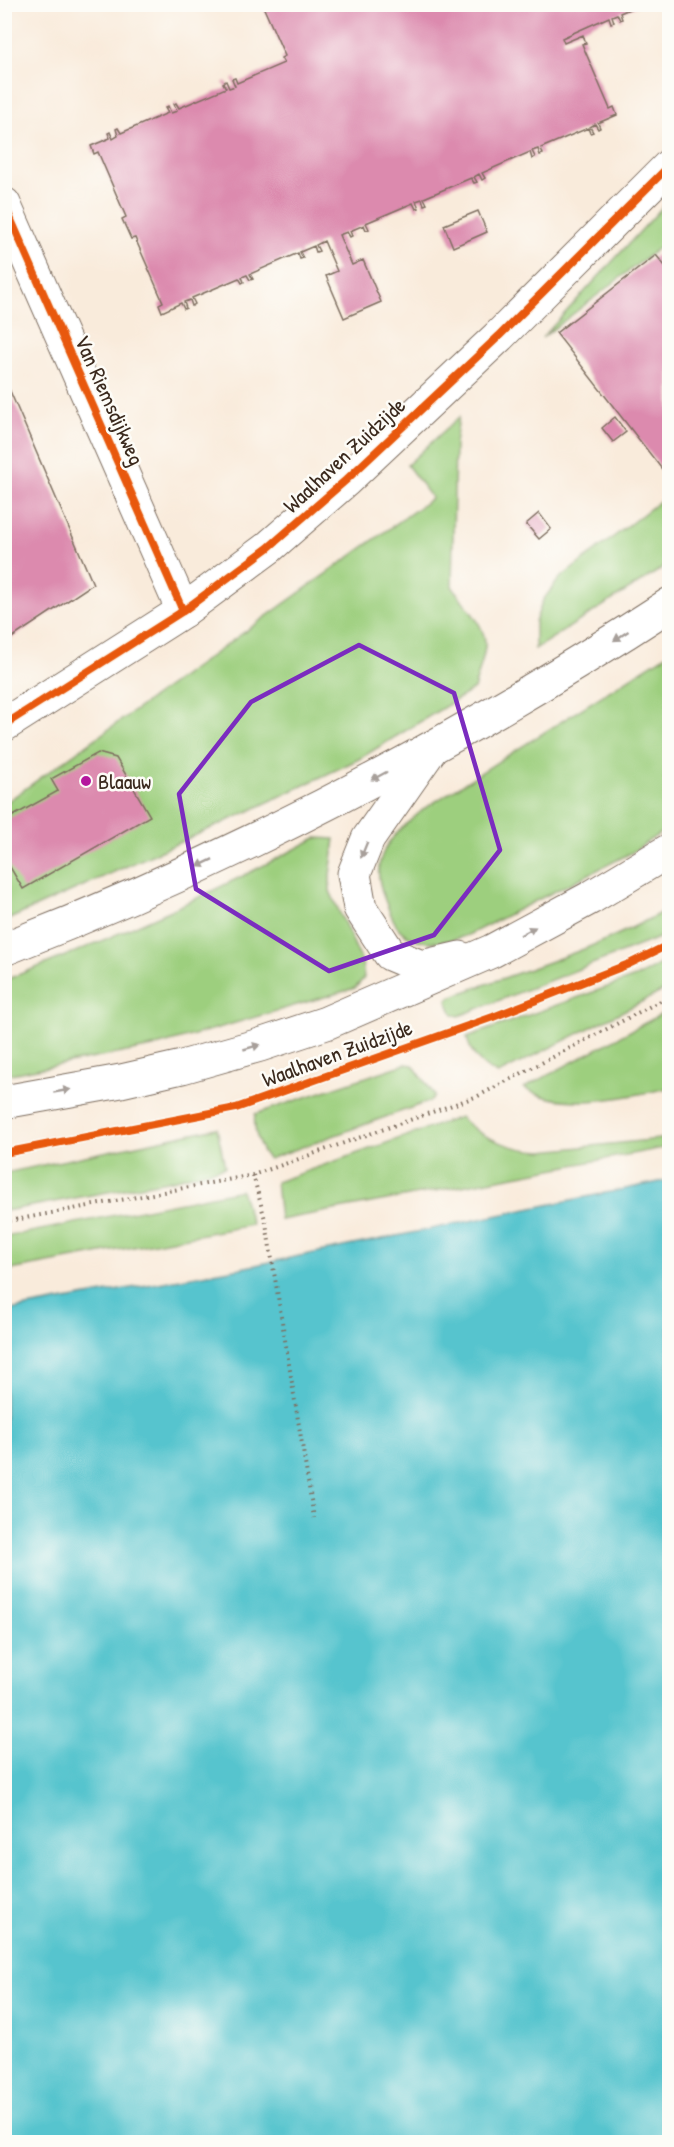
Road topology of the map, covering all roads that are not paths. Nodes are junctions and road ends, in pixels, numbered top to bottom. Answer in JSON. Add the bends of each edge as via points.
{"nodes":[{"id":1,"x":669,"y":165,"type":"edge"},
{"id":2,"x":4,"y":204,"type":"edge"},
{"id":3,"x":669,"y":604,"type":"edge"},
{"id":4,"x":183,"y":611,"type":"junction"},
{"id":5,"x":4,"y":724,"type":"edge"},
{"id":6,"x":431,"y":748,"type":"junction"},
{"id":7,"x":669,"y":850,"type":"edge"},
{"id":8,"x":4,"y":949,"type":"edge"},
{"id":9,"x":492,"y":951,"type":"junction"},
{"id":10,"x":4,"y":1102,"type":"edge"}],
"edges":[{"from":1,"to":4,"type":"street","name":"Waalhaven Zuidzijde","via":[[499,336],[315,508]]},
{"from":2,"to":4,"type":"street","name":"Van Riemsdijkweg"},
{"from":3,"to":6,"type":"street","name":"Waalhaven Zuidzijde","one_way":true},
{"from":4,"to":5,"type":"street","name":"Waalhaven Zuidzijde"},
{"from":6,"to":8,"type":"street","name":"Waalhaven Zuidzijde","one_way":true,"via":[[162,883]]},
{"from":6,"to":9,"type":"street","name":"Waalhaven Zuidzijde","one_way":true,"via":[[368,839],[354,874],[360,908],[390,954],[421,967]]},
{"from":9,"to":7,"type":"street","name":"Waalhaven Zuidzijde","one_way":true},
{"from":10,"to":9,"type":"street","name":"Waalhaven Zuidzijde","one_way":true,"via":[[122,1081],[260,1045],[326,1023]]}]}
